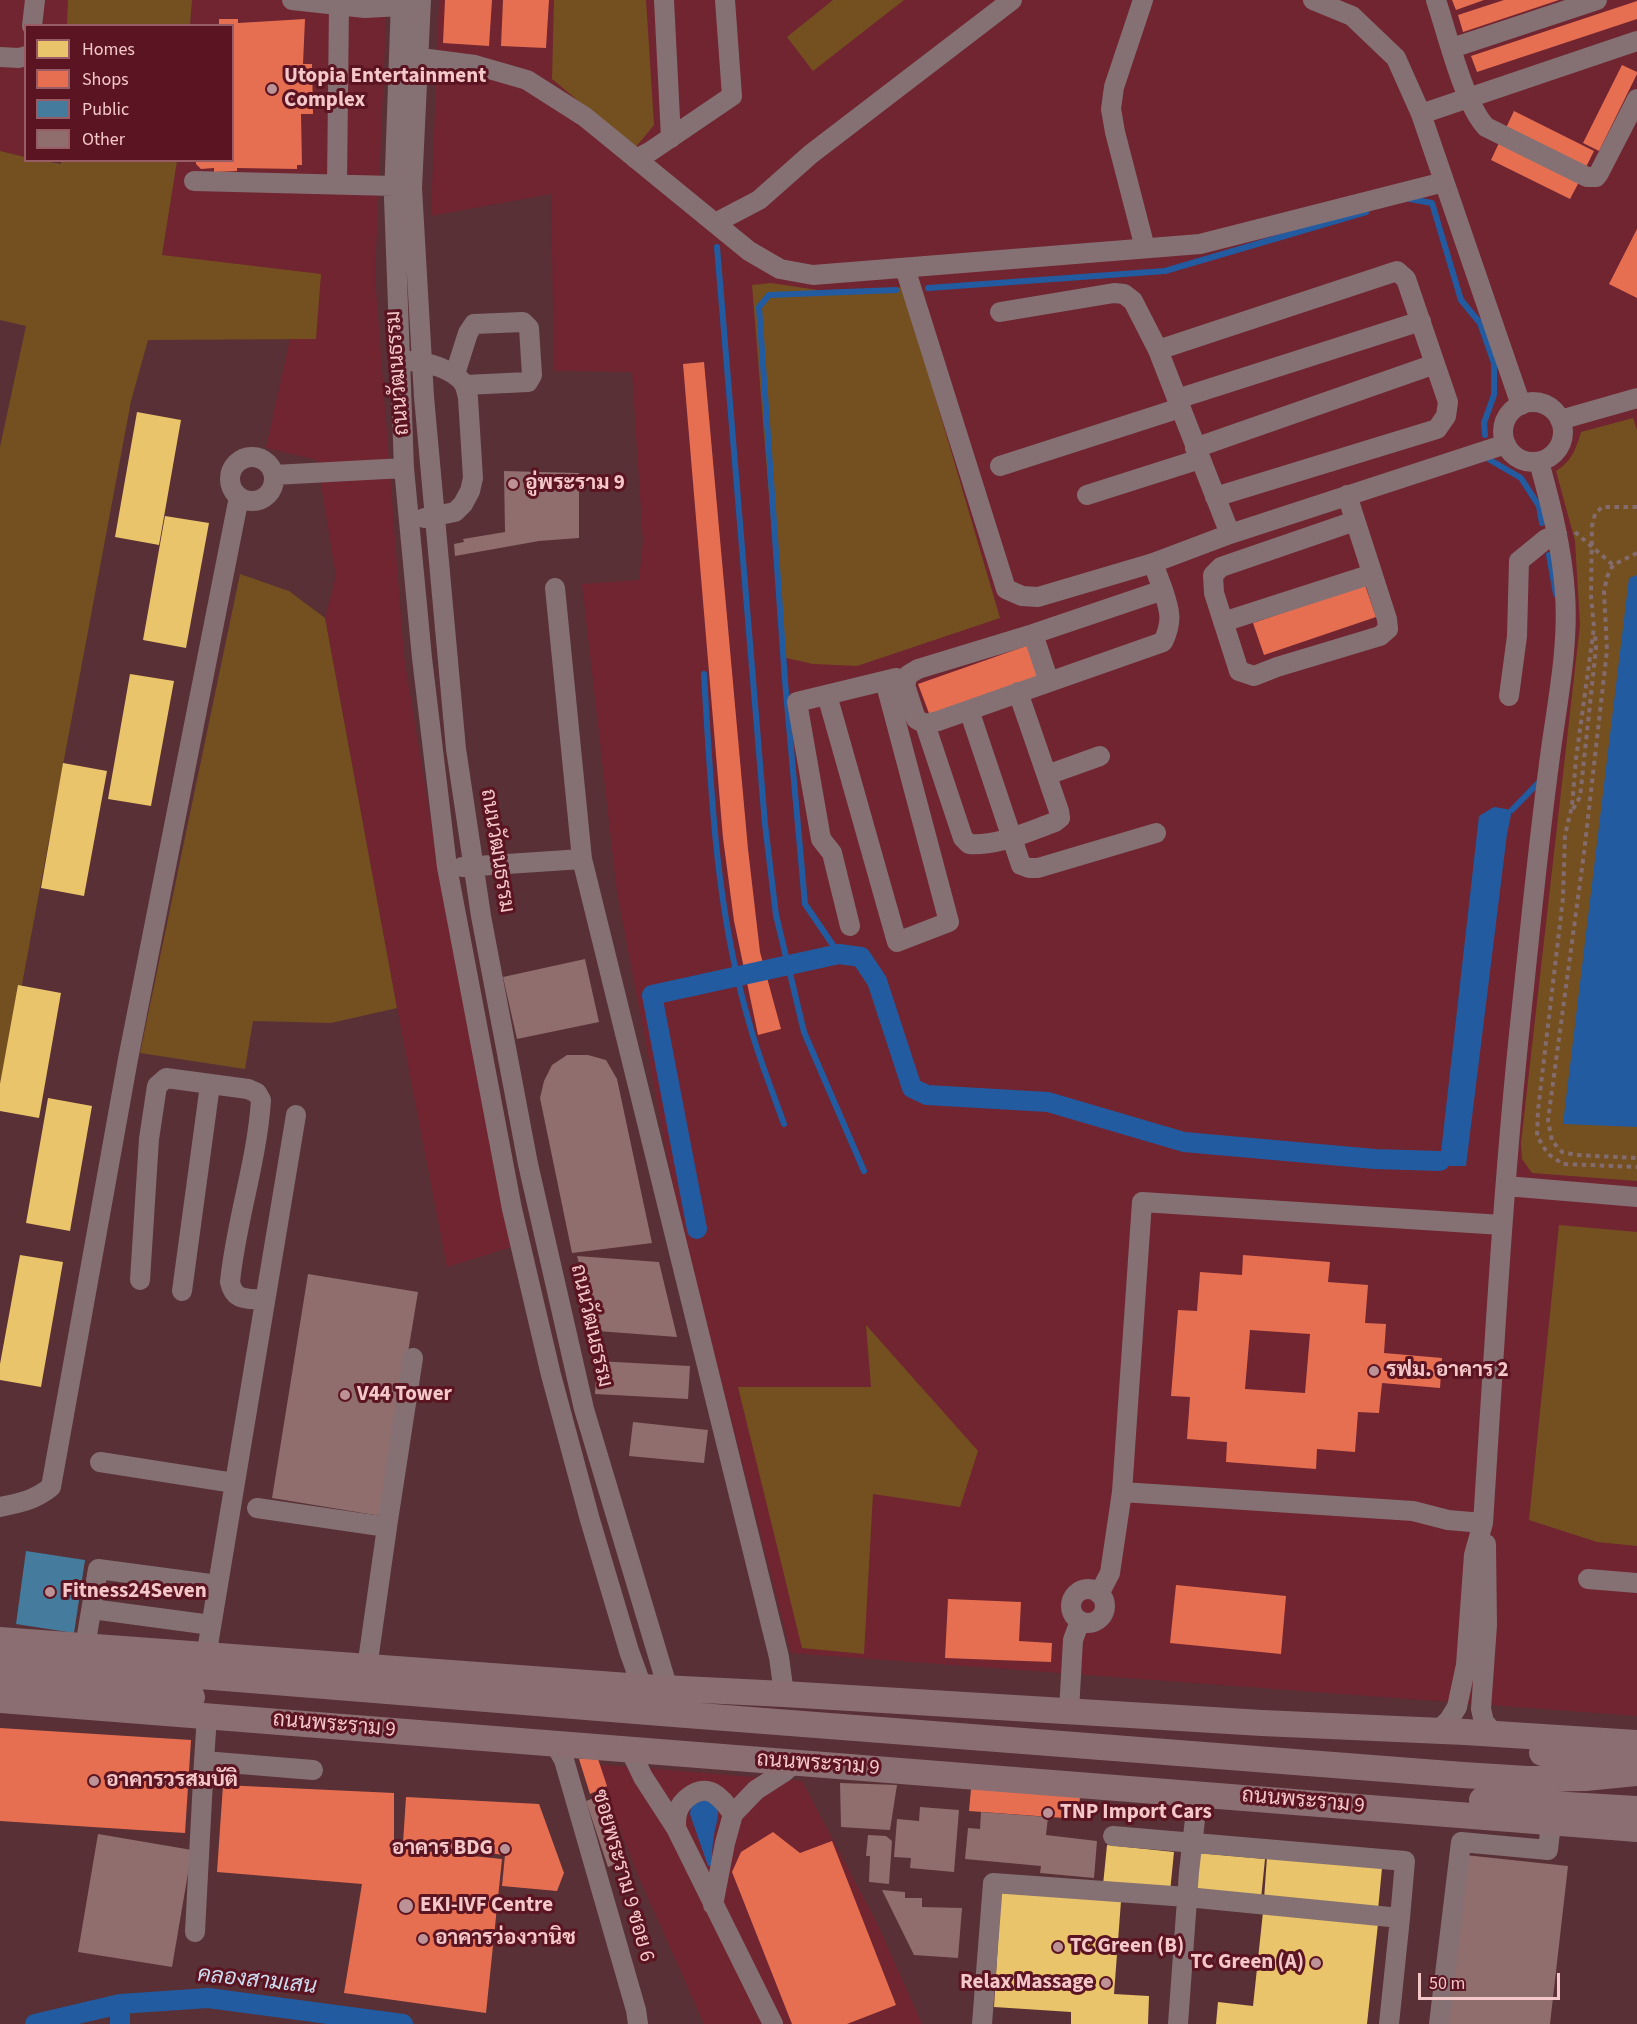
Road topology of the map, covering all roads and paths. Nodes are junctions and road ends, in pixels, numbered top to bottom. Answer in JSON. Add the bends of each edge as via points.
{"nodes":[{"id":1,"x":35,"y":0,"type":"edge"},
{"id":2,"x":292,"y":0,"type":"edge"},
{"id":3,"x":421,"y":0,"type":"edge"},
{"id":4,"x":664,"y":0,"type":"edge"},
{"id":5,"x":725,"y":0,"type":"edge"},
{"id":6,"x":1012,"y":0,"type":"edge"},
{"id":7,"x":1143,"y":0,"type":"edge"},
{"id":8,"x":1313,"y":0,"type":"edge"},
{"id":9,"x":1436,"y":0,"type":"edge"},
{"id":10,"x":1597,"y":0,"type":"edge"},
{"id":11,"x":401,"y":3,"type":"edge"},
{"id":12,"x":339,"y":5,"type":"junction"},
{"id":13,"x":32,"y":24,"type":"edge"},
{"id":14,"x":1637,"y":41,"type":"edge"},
{"id":15,"x":1452,"y":48,"type":"junction"},
{"id":16,"x":409,"y":56,"type":"junction"},
{"id":17,"x":0,"y":57,"type":"edge"},
{"id":18,"x":24,"y":57,"type":"edge"},
{"id":19,"x":1469,"y":98,"type":"junction"},
{"id":20,"x":1637,"y":99,"type":"edge"},
{"id":21,"x":1421,"y":114,"type":"junction"},
{"id":22,"x":671,"y":138,"type":"junction"},
{"id":23,"x":636,"y":159,"type":"junction"},
{"id":24,"x":194,"y":181,"type":"dead end"},
{"id":25,"x":1444,"y":182,"type":"junction"},
{"id":26,"x":337,"y":184,"type":"junction"},
{"id":27,"x":394,"y":186,"type":"junction"},
{"id":28,"x":715,"y":223,"type":"junction"},
{"id":29,"x":1145,"y":248,"type":"junction"},
{"id":30,"x":905,"y":268,"type":"junction"},
{"id":31,"x":1000,"y":312,"type":"dead end"},
{"id":32,"x":1420,"y":321,"type":"junction"},
{"id":33,"x":1158,"y":350,"type":"junction"},
{"id":34,"x":399,"y":361,"type":"junction"},
{"id":35,"x":422,"y":362,"type":"junction"},
{"id":36,"x":1435,"y":364,"type":"junction"},
{"id":37,"x":1637,"y":398,"type":"edge"},
{"id":38,"x":1179,"y":404,"type":"junction"},
{"id":39,"x":1521,"y":405,"type":"junction"},
{"id":40,"x":1560,"y":420,"type":"junction"},
{"id":41,"x":1506,"y":444,"type":"junction"},
{"id":42,"x":1198,"y":454,"type":"junction"},
{"id":43,"x":1539,"y":462,"type":"junction"},
{"id":44,"x":1000,"y":466,"type":"dead end"},
{"id":45,"x":404,"y":468,"type":"junction"},
{"id":46,"x":274,"y":475,"type":"junction"},
{"id":47,"x":1087,"y":495,"type":"dead end"},
{"id":48,"x":1347,"y":495,"type":"junction"},
{"id":49,"x":239,"y":497,"type":"junction"},
{"id":50,"x":1215,"y":497,"type":"junction"},
{"id":51,"x":1637,"y":507,"type":"edge"},
{"id":52,"x":435,"y":517,"type":"junction"},
{"id":53,"x":409,"y":520,"type":"junction"},
{"id":54,"x":1355,"y":521,"type":"junction"},
{"id":55,"x":1230,"y":534,"type":"junction"},
{"id":56,"x":1557,"y":534,"type":"junction"},
{"id":57,"x":1592,"y":548,"type":"junction"},
{"id":58,"x":1637,"y":554,"type":"edge"},
{"id":59,"x":1153,"y":563,"type":"junction"},
{"id":60,"x":1613,"y":565,"type":"junction"},
{"id":61,"x":1372,"y":574,"type":"junction"},
{"id":62,"x":555,"y":588,"type":"dead end"},
{"id":63,"x":1163,"y":590,"type":"junction"},
{"id":64,"x":1223,"y":622,"type":"junction"},
{"id":65,"x":1594,"y":627,"type":"junction"},
{"id":66,"x":1033,"y":634,"type":"junction"},
{"id":67,"x":908,"y":675,"type":"junction"},
{"id":68,"x":885,"y":681,"type":"junction"},
{"id":69,"x":1049,"y":682,"type":"junction"},
{"id":70,"x":1018,"y":692,"type":"junction"},
{"id":71,"x":826,"y":695,"type":"junction"},
{"id":72,"x":1509,"y":696,"type":"dead end"},
{"id":73,"x":969,"y":710,"type":"junction"},
{"id":74,"x":925,"y":724,"type":"junction"},
{"id":75,"x":1100,"y":756,"type":"dead end"},
{"id":76,"x":1047,"y":775,"type":"junction"},
{"id":77,"x":1570,"y":815,"type":"junction"},
{"id":78,"x":1156,"y":833,"type":"dead end"},
{"id":79,"x":1011,"y":838,"type":"junction"},
{"id":80,"x":582,"y":860,"type":"junction"},
{"id":81,"x":474,"y":866,"type":"junction"},
{"id":82,"x":447,"y":867,"type":"junction"},
{"id":83,"x":850,"y":926,"type":"dead end"},
{"id":84,"x":210,"y":1085,"type":"junction"},
{"id":85,"x":296,"y":1115,"type":"dead end"},
{"id":86,"x":1637,"y":1158,"type":"edge"},
{"id":87,"x":1637,"y":1167,"type":"edge"},
{"id":88,"x":1506,"y":1186,"type":"junction"},
{"id":89,"x":1637,"y":1197,"type":"edge"},
{"id":90,"x":1502,"y":1225,"type":"junction"},
{"id":91,"x":141,"y":1280,"type":"dead end"},
{"id":92,"x":182,"y":1291,"type":"dead end"},
{"id":93,"x":265,"y":1300,"type":"junction"},
{"id":94,"x":413,"y":1358,"type":"dead end"},
{"id":95,"x":100,"y":1462,"type":"dead end"},
{"id":96,"x":234,"y":1483,"type":"junction"},
{"id":97,"x":1122,"y":1492,"type":"junction"},
{"id":98,"x":0,"y":1507,"type":"edge"},
{"id":99,"x":257,"y":1508,"type":"dead end"},
{"id":100,"x":1483,"y":1523,"type":"junction"},
{"id":101,"x":387,"y":1527,"type":"junction"},
{"id":102,"x":1588,"y":1579,"type":"dead end"},
{"id":103,"x":1637,"y":1583,"type":"edge"},
{"id":104,"x":218,"y":1585,"type":"junction"},
{"id":105,"x":92,"y":1609,"type":"junction"},
{"id":106,"x":211,"y":1625,"type":"junction"},
{"id":107,"x":0,"y":1640,"type":"edge"},
{"id":108,"x":85,"y":1647,"type":"junction"},
{"id":109,"x":206,"y":1656,"type":"junction"},
{"id":110,"x":0,"y":1660,"type":"edge"},
{"id":111,"x":367,"y":1668,"type":"junction"},
{"id":112,"x":0,"y":1682,"type":"edge"},
{"id":113,"x":642,"y":1687,"type":"junction"},
{"id":114,"x":668,"y":1689,"type":"junction"},
{"id":115,"x":784,"y":1694,"type":"junction"},
{"id":116,"x":0,"y":1700,"type":"edge"},
{"id":117,"x":1069,"y":1711,"type":"junction"},
{"id":118,"x":207,"y":1716,"type":"junction"},
{"id":119,"x":1262,"y":1723,"type":"junction"},
{"id":120,"x":1437,"y":1731,"type":"junction"},
{"id":121,"x":1495,"y":1734,"type":"junction"},
{"id":122,"x":1637,"y":1743,"type":"edge"},
{"id":123,"x":555,"y":1744,"type":"junction"},
{"id":124,"x":630,"y":1750,"type":"junction"},
{"id":125,"x":680,"y":1754,"type":"junction"},
{"id":126,"x":204,"y":1761,"type":"junction"},
{"id":127,"x":794,"y":1763,"type":"junction"},
{"id":128,"x":1637,"y":1764,"type":"edge"},
{"id":129,"x":313,"y":1770,"type":"dead end"},
{"id":130,"x":1637,"y":1773,"type":"edge"},
{"id":131,"x":1198,"y":1793,"type":"junction"},
{"id":132,"x":1637,"y":1809,"type":"edge"},
{"id":133,"x":733,"y":1814,"type":"junction"},
{"id":134,"x":1551,"y":1823,"type":"junction"},
{"id":135,"x":676,"y":1828,"type":"junction"},
{"id":136,"x":1637,"y":1829,"type":"edge"},
{"id":137,"x":1113,"y":1836,"type":"dead end"},
{"id":138,"x":1192,"y":1843,"type":"junction"},
{"id":139,"x":1187,"y":1897,"type":"junction"},
{"id":140,"x":713,"y":1905,"type":"junction"},
{"id":141,"x":1400,"y":1918,"type":"junction"},
{"id":142,"x":195,"y":1932,"type":"dead end"},
{"id":143,"x":637,"y":2017,"type":"edge"},
{"id":144,"x":773,"y":2024,"type":"edge"},
{"id":145,"x":982,"y":2024,"type":"edge"},
{"id":146,"x":1178,"y":2024,"type":"edge"},
{"id":147,"x":1389,"y":2024,"type":"edge"},
{"id":148,"x":1439,"y":2024,"type":"edge"}],
"edges":[{"from":1,"to":13,"type":"street"},
{"from":2,"to":12,"type":"street"},
{"from":3,"to":16,"type":"street","name":"ถนนวัฒนธรรม"},
{"from":4,"to":22,"type":"street"},
{"from":5,"to":22,"type":"street","via":[[732,96]]},
{"from":6,"to":28,"type":"street","via":[[811,154],[759,200]]},
{"from":7,"to":29,"type":"street","via":[[1114,87],[1111,109]]},
{"from":8,"to":21,"type":"street","via":[[1352,16],[1380,41],[1396,58]]},
{"from":9,"to":15,"type":"street"},
{"from":10,"to":15,"type":"street"},
{"from":11,"to":12,"type":"street","via":[[365,8]]},
{"from":11,"to":16,"type":"street","name":"ถนนวัฒนธรรม"},
{"from":12,"to":26,"type":"street"},
{"from":14,"to":19,"type":"street"},
{"from":15,"to":19,"type":"street"},
{"from":16,"to":23,"type":"street","via":[[475,65],[527,80],[585,117]]},
{"from":16,"to":27,"type":"street","name":"ถนนวัฒนธรรม"},
{"from":16,"to":35,"type":"street","name":"ถนนวัฒนธรรม"},
{"from":17,"to":18,"type":"street"},
{"from":19,"to":20,"type":"street","via":[[1475,115],[1486,127],[1592,178],[1599,173]]},
{"from":19,"to":21,"type":"street"},
{"from":21,"to":25,"type":"street"},
{"from":22,"to":23,"type":"street"},
{"from":23,"to":28,"type":"street"},
{"from":24,"to":26,"type":"street"},
{"from":25,"to":29,"type":"street","via":[[1200,244]]},
{"from":25,"to":39,"type":"street"},
{"from":26,"to":27,"type":"street"},
{"from":27,"to":34,"type":"street","name":"ถนนวัฒนธรรม"},
{"from":28,"to":30,"type":"street","via":[[780,269],[813,275]]},
{"from":29,"to":30,"type":"street"},
{"from":30,"to":59,"type":"street","via":[[1005,589],[1038,597]]},
{"from":31,"to":33,"type":"street","via":[[1124,294],[1133,302]]},
{"from":32,"to":33,"type":"street","via":[[1406,279],[1398,271]]},
{"from":32,"to":36,"type":"street"},
{"from":32,"to":38,"type":"street"},
{"from":33,"to":38,"type":"street"},
{"from":34,"to":35,"type":"street"},
{"from":34,"to":45,"type":"street","name":"ถนนวัฒนธรรม"},
{"from":35,"to":52,"type":"street","name":"ถนนวัฒนธรรม"},
{"from":35,"to":52,"type":"street","via":[[460,380],[468,398],[473,478],[455,513]]},
{"from":36,"to":42,"type":"street"},
{"from":36,"to":50,"type":"street","via":[[1448,402],[1446,416],[1437,429]]},
{"from":37,"to":40,"type":"street"},
{"from":38,"to":42,"type":"street"},
{"from":38,"to":44,"type":"street"},
{"from":39,"to":40,"type":"street","via":[[1547,405]]},
{"from":39,"to":41,"type":"street","via":[[1505,421]]},
{"from":40,"to":43,"type":"street","via":[[1560,446]]},
{"from":41,"to":43,"type":"street","via":[[1514,455]]},
{"from":41,"to":48,"type":"street"},
{"from":42,"to":47,"type":"street"},
{"from":42,"to":50,"type":"street"},
{"from":43,"to":56,"type":"street"},
{"from":45,"to":46,"type":"street"},
{"from":45,"to":53,"type":"street","name":"ถนนวัฒนธรรม"},
{"from":46,"to":49,"type":"street","via":[[272,489],[261,499],[246,501]]},
{"from":46,"to":49,"type":"street","via":[[260,459],[239,460],[229,478]]},
{"from":48,"to":54,"type":"street"},
{"from":48,"to":55,"type":"street"},
{"from":49,"to":98,"type":"street","via":[[128,1059],[51,1487],[22,1503]]},
{"from":50,"to":55,"type":"street"},
{"from":51,"to":57,"type":"path","via":[[1602,507],[1594,514]]},
{"from":52,"to":53,"type":"street"},
{"from":52,"to":81,"type":"street","name":"ถนนวัฒนธรรม","via":[[456,749]]},
{"from":53,"to":82,"type":"street","name":"ถนนวัฒนธรรม"},
{"from":54,"to":61,"type":"street"},
{"from":54,"to":64,"type":"street","via":[[1221,567],[1213,575]]},
{"from":55,"to":59,"type":"street"},
{"from":56,"to":57,"type":"path","via":[[1565,530],[1576,532]]},
{"from":56,"to":72,"type":"street","via":[[1546,538],[1519,561],[1517,636]]},
{"from":56,"to":88,"type":"street","via":[[1565,595],[1565,636],[1521,1008]]},
{"from":57,"to":60,"type":"path"},
{"from":57,"to":65,"type":"path"},
{"from":58,"to":60,"type":"path"},
{"from":59,"to":63,"type":"street"},
{"from":60,"to":86,"type":"path","via":[[1604,592],[1606,650],[1584,853],[1548,1119],[1552,1141],[1562,1152]]},
{"from":61,"to":64,"type":"street"},
{"from":61,"to":64,"type":"street","via":[[1387,619],[1388,629],[1380,636],[1254,676],[1239,671]]},
{"from":62,"to":80,"type":"street"},
{"from":63,"to":66,"type":"street"},
{"from":63,"to":69,"type":"street","via":[[1170,613],[1169,630],[1163,642]]},
{"from":65,"to":77,"type":"path"},
{"from":65,"to":77,"type":"path","via":[[1596,648],[1580,797]]},
{"from":66,"to":67,"type":"street"},
{"from":66,"to":69,"type":"street"},
{"from":67,"to":68,"type":"street"},
{"from":67,"to":74,"type":"street","via":[[905,685],[916,719]]},
{"from":68,"to":71,"type":"street"},
{"from":68,"to":71,"type":"street","via":[[949,922],[897,942]]},
{"from":69,"to":70,"type":"street"},
{"from":70,"to":73,"type":"street"},
{"from":70,"to":76,"type":"street"},
{"from":71,"to":83,"type":"street","via":[[797,702],[821,839],[832,853]]},
{"from":73,"to":74,"type":"street"},
{"from":73,"to":79,"type":"street"},
{"from":74,"to":79,"type":"street","via":[[963,837],[969,844],[981,845]]},
{"from":75,"to":76,"type":"street"},
{"from":76,"to":79,"type":"street","via":[[1060,818]]},
{"from":77,"to":87,"type":"path","via":[[1538,1136],[1548,1154],[1563,1164]]},
{"from":78,"to":79,"type":"street","via":[[1038,868],[1022,865]]},
{"from":80,"to":81,"type":"street"},
{"from":80,"to":115,"type":"street","via":[[779,1657]]},
{"from":81,"to":82,"type":"street"},
{"from":81,"to":114,"type":"street","name":"ถนนวัฒนธรรม","via":[[528,1164],[584,1409]]},
{"from":82,"to":113,"type":"street","name":"ถนนวัฒนธรรม","via":[[512,1209],[545,1353],[628,1651]]},
{"from":84,"to":91,"type":"street","via":[[166,1078],[157,1086],[149,1139]]},
{"from":84,"to":92,"type":"street"},
{"from":84,"to":93,"type":"street","via":[[248,1089],[261,1100],[230,1282],[238,1297]]},
{"from":85,"to":93,"type":"street"},
{"from":88,"to":89,"type":"street"},
{"from":88,"to":90,"type":"street"},
{"from":90,"to":97,"type":"street","via":[[1142,1202]]},
{"from":90,"to":100,"type":"street"},
{"from":93,"to":96,"type":"street"},
{"from":94,"to":101,"type":"street"},
{"from":95,"to":96,"type":"street"},
{"from":96,"to":104,"type":"street"},
{"from":97,"to":100,"type":"street","via":[[1413,1511]]},
{"from":97,"to":117,"type":"street","via":[[1110,1573],[1100,1594],[1087,1589],[1071,1602],[1080,1621],[1073,1640]]},
{"from":99,"to":101,"type":"street"},
{"from":100,"to":120,"type":"street","via":[[1474,1555],[1466,1665],[1457,1707]]},
{"from":100,"to":121,"type":"street","via":[[1487,1547],[1487,1625],[1481,1709],[1484,1722]]},
{"from":101,"to":111,"type":"street"},
{"from":102,"to":103,"type":"street"},
{"from":104,"to":105,"type":"street","via":[[98,1569]]},
{"from":104,"to":106,"type":"street"},
{"from":105,"to":106,"type":"street"},
{"from":105,"to":108,"type":"street"},
{"from":106,"to":109,"type":"street"},
{"from":107,"to":108,"type":"main road"},
{"from":108,"to":109,"type":"main road"},
{"from":109,"to":111,"type":"main road"},
{"from":110,"to":130,"type":"main road","name":"ถนนพระราม 9","via":[[1527,1779]]},
{"from":111,"to":113,"type":"main road"},
{"from":112,"to":132,"type":"main road","name":"ถนนพระราม 9","via":[[1363,1792]]},
{"from":113,"to":114,"type":"main road"},
{"from":113,"to":125,"type":"main road"},
{"from":114,"to":115,"type":"main road"},
{"from":114,"to":125,"type":"main road"},
{"from":115,"to":117,"type":"main road"},
{"from":116,"to":118,"type":"main road","name":"ถนนพระราม 9"},
{"from":117,"to":119,"type":"main road"},
{"from":118,"to":123,"type":"main road","name":"ถนนพระราม 9"},
{"from":118,"to":126,"type":"street"},
{"from":119,"to":120,"type":"main road"},
{"from":119,"to":128,"type":"main road"},
{"from":120,"to":121,"type":"main road"},
{"from":121,"to":122,"type":"main road"},
{"from":123,"to":124,"type":"main road","name":"ถนนพระราม 9"},
{"from":123,"to":143,"type":"street","name":"ซอยพระราม 9 ซอย 6","via":[[564,1760]]},
{"from":124,"to":125,"type":"main road","name":"ถนนพระราม 9"},
{"from":124,"to":135,"type":"street"},
{"from":125,"to":127,"type":"main road","name":"ถนนพระราม 9"},
{"from":126,"to":129,"type":"street"},
{"from":126,"to":142,"type":"street"},
{"from":127,"to":131,"type":"main road","name":"ถนนพระราม 9"},
{"from":127,"to":133,"type":"street","via":[[756,1790]]},
{"from":131,"to":134,"type":"main road","name":"ถนนพระราม 9"},
{"from":131,"to":138,"type":"street"},
{"from":133,"to":135,"type":"street","via":[[711,1791],[697,1792],[683,1801]]},
{"from":133,"to":140,"type":"street"},
{"from":134,"to":136,"type":"main road","name":"ถนนพระราม 9"},
{"from":134,"to":148,"type":"street","via":[[1548,1850],[1461,1842]]},
{"from":135,"to":140,"type":"street"},
{"from":137,"to":138,"type":"street"},
{"from":138,"to":139,"type":"street"},
{"from":138,"to":141,"type":"street","via":[[1405,1861]]},
{"from":139,"to":141,"type":"street"},
{"from":139,"to":145,"type":"street","via":[[993,1883]]},
{"from":139,"to":146,"type":"street"},
{"from":140,"to":144,"type":"street"},
{"from":141,"to":147,"type":"street"}]}
